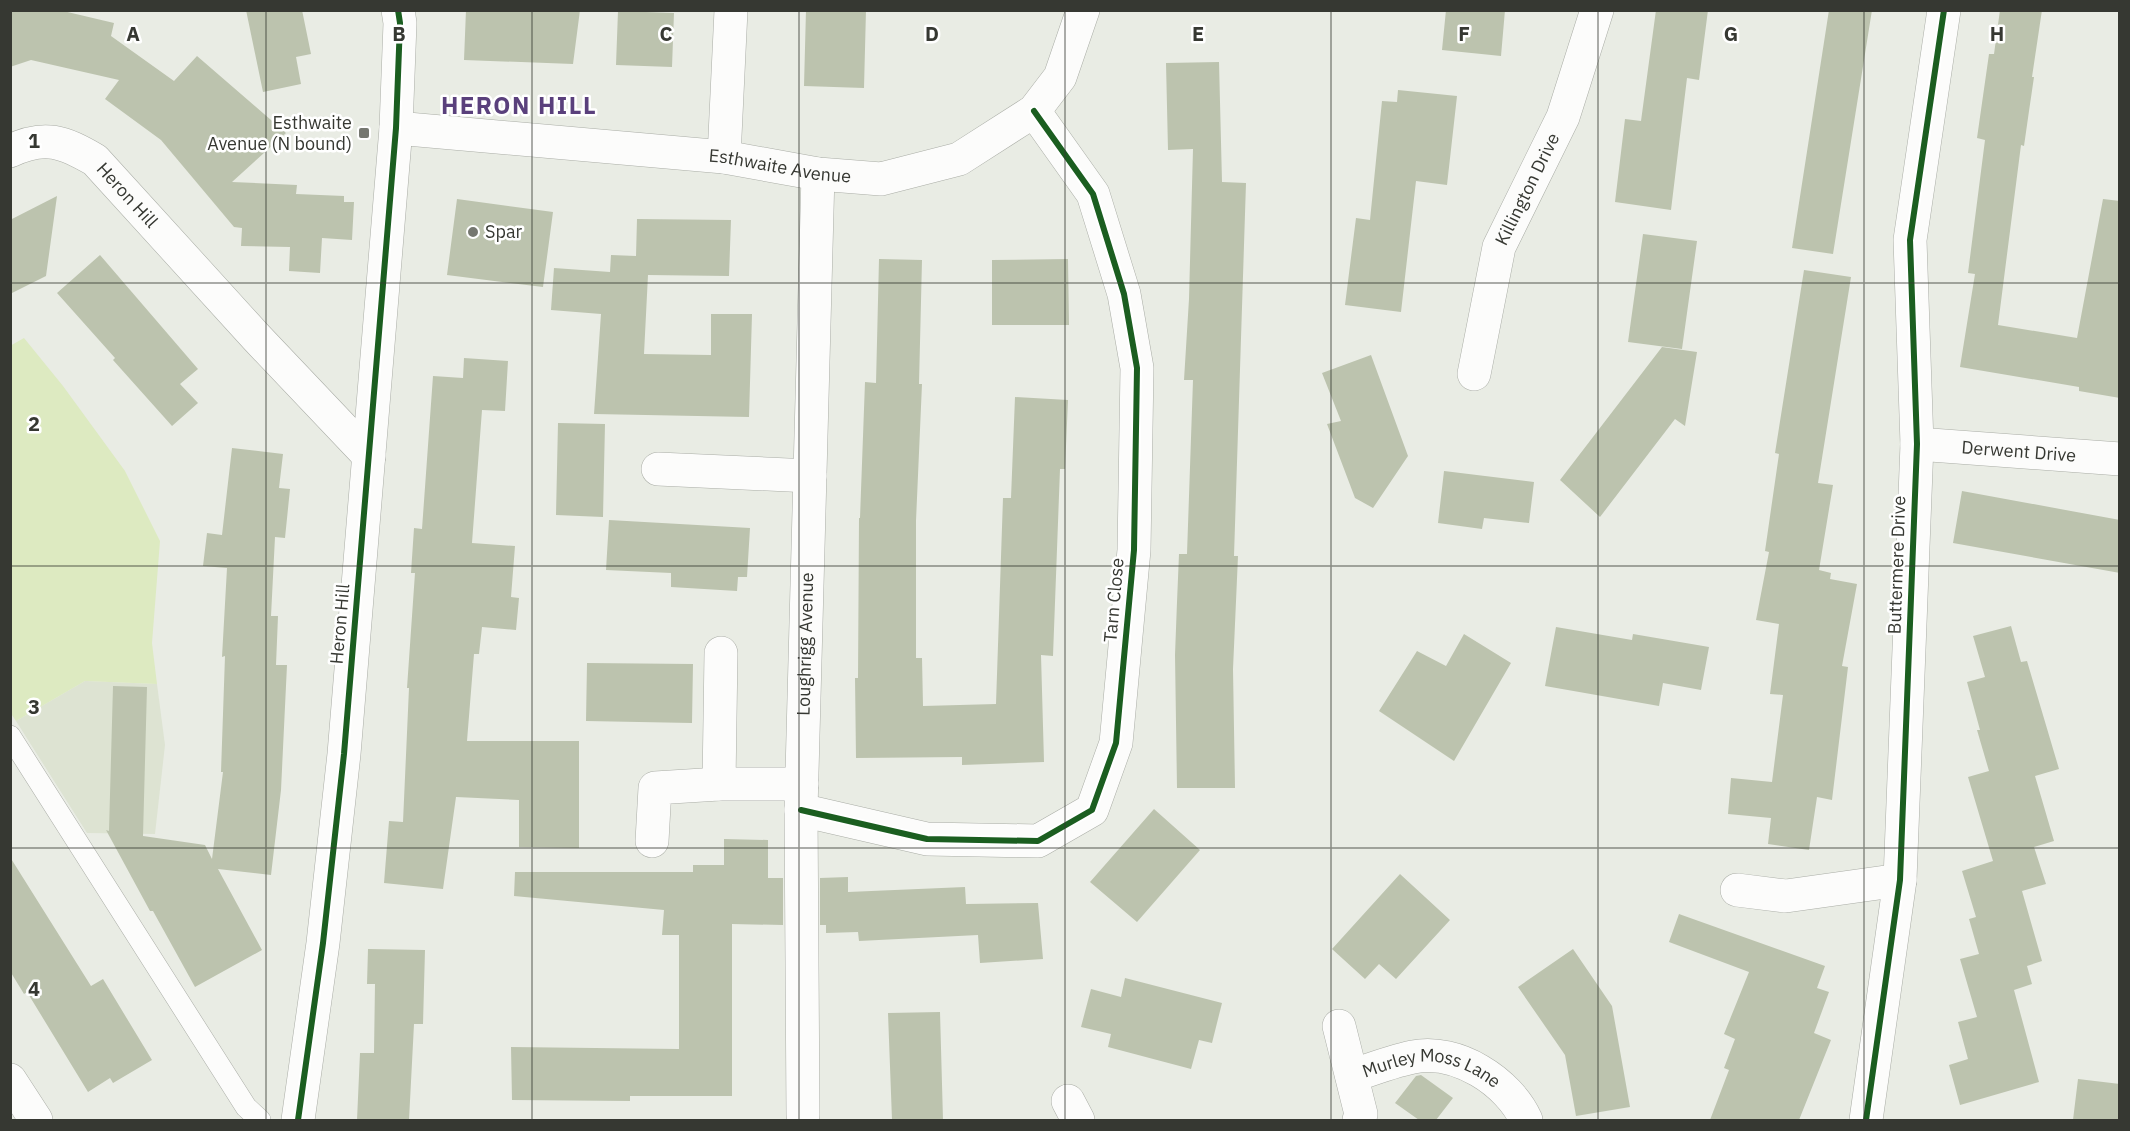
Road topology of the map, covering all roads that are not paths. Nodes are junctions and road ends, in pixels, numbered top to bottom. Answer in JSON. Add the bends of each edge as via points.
{"nodes":[{"id":1,"x":398,"y":10,"type":"edge"},
{"id":2,"x":731,"y":10,"type":"edge"},
{"id":3,"x":1083,"y":10,"type":"edge"},
{"id":4,"x":1597,"y":10,"type":"edge"},
{"id":5,"x":1944,"y":10,"type":"edge"},
{"id":6,"x":1034,"y":111,"type":"junction"},
{"id":7,"x":396,"y":128,"type":"junction"},
{"id":8,"x":10,"y":152,"type":"edge"},
{"id":9,"x":724,"y":158,"type":"junction"},
{"id":10,"x":818,"y":174,"type":"junction"},
{"id":11,"x":1474,"y":374,"type":"dead end"},
{"id":12,"x":1917,"y":444,"type":"junction"},
{"id":13,"x":369,"y":456,"type":"junction"},
{"id":14,"x":2120,"y":459,"type":"edge"},
{"id":15,"x":658,"y":468,"type":"dead end"},
{"id":16,"x":810,"y":476,"type":"junction"},
{"id":17,"x":721,"y":653,"type":"dead end"},
{"id":18,"x":10,"y":736,"type":"edge"},
{"id":19,"x":719,"y":784,"type":"junction"},
{"id":20,"x":802,"y":796,"type":"junction"},
{"id":21,"x":652,"y":841,"type":"dead end"},
{"id":22,"x":1900,"y":880,"type":"junction"},
{"id":23,"x":1737,"y":890,"type":"dead end"},
{"id":24,"x":1339,"y":1026,"type":"dead end"},
{"id":25,"x":1352,"y":1076,"type":"junction"},
{"id":26,"x":10,"y":1080,"type":"edge"},
{"id":27,"x":800,"y":1119,"type":"edge"},
{"id":28,"x":36,"y":1120,"type":"edge"},
{"id":29,"x":260,"y":1120,"type":"edge"},
{"id":30,"x":298,"y":1120,"type":"edge"},
{"id":31,"x":1359,"y":1120,"type":"edge"},
{"id":32,"x":1526,"y":1120,"type":"edge"},
{"id":33,"x":1866,"y":1120,"type":"edge"}],
"edges":[{"from":1,"to":7,"type":"street","name":"Heron Hill"},
{"from":2,"to":9,"type":"street"},
{"from":3,"to":6,"type":"street","name":"Esthwaite Avenue","via":[[1060,77]]},
{"from":4,"to":11,"type":"street","name":"Killington Drive","via":[[1563,117],[1499,247]]},
{"from":5,"to":12,"type":"street","name":"Buttermere Drive","via":[[1910,240]]},
{"from":6,"to":10,"type":"street","name":"Esthwaite Avenue","via":[[959,159],[881,178]]},
{"from":6,"to":20,"type":"street","name":"Tarn Close","via":[[1093,195],[1124,294],[1137,368],[1134,550],[1116,743],[1092,810],[1038,841],[927,839]]},
{"from":7,"to":9,"type":"street","name":"Esthwaite Avenue"},
{"from":7,"to":13,"type":"street","name":"Heron Hill"},
{"from":8,"to":13,"type":"street","name":"Heron Hill","via":[[26,144],[48,142],[70,146],[95,160]]},
{"from":9,"to":10,"type":"street","name":"Esthwaite Avenue"},
{"from":10,"to":16,"type":"street","name":"Loughrigg Avenue"},
{"from":12,"to":14,"type":"street","name":"Derwent Drive"},
{"from":12,"to":22,"type":"street","name":"Buttermere Drive"},
{"from":13,"to":30,"type":"street","name":"Heron Hill","via":[[344,754]]},
{"from":15,"to":16,"type":"street"},
{"from":16,"to":20,"type":"street","name":"Loughrigg Avenue"},
{"from":17,"to":19,"type":"street"},
{"from":18,"to":29,"type":"lane","via":[[246,1107]]},
{"from":19,"to":20,"type":"street","name":"Tarn Close"},
{"from":19,"to":21,"type":"street","name":"Tarn Close","via":[[655,788]]},
{"from":20,"to":27,"type":"street","name":"Loughrigg Avenue"},
{"from":22,"to":23,"type":"street","via":[[1786,896]]},
{"from":22,"to":33,"type":"street","name":"Buttermere Drive"},
{"from":24,"to":25,"type":"street","name":"Murley Moss Lane"},
{"from":25,"to":31,"type":"street","name":"Murley Moss Lane"},
{"from":25,"to":32,"type":"street","name":"Murley Moss Lane","via":[[1415,1056],[1452,1058],[1490,1076],[1521,1108]]},
{"from":26,"to":28,"type":"street"}]}
